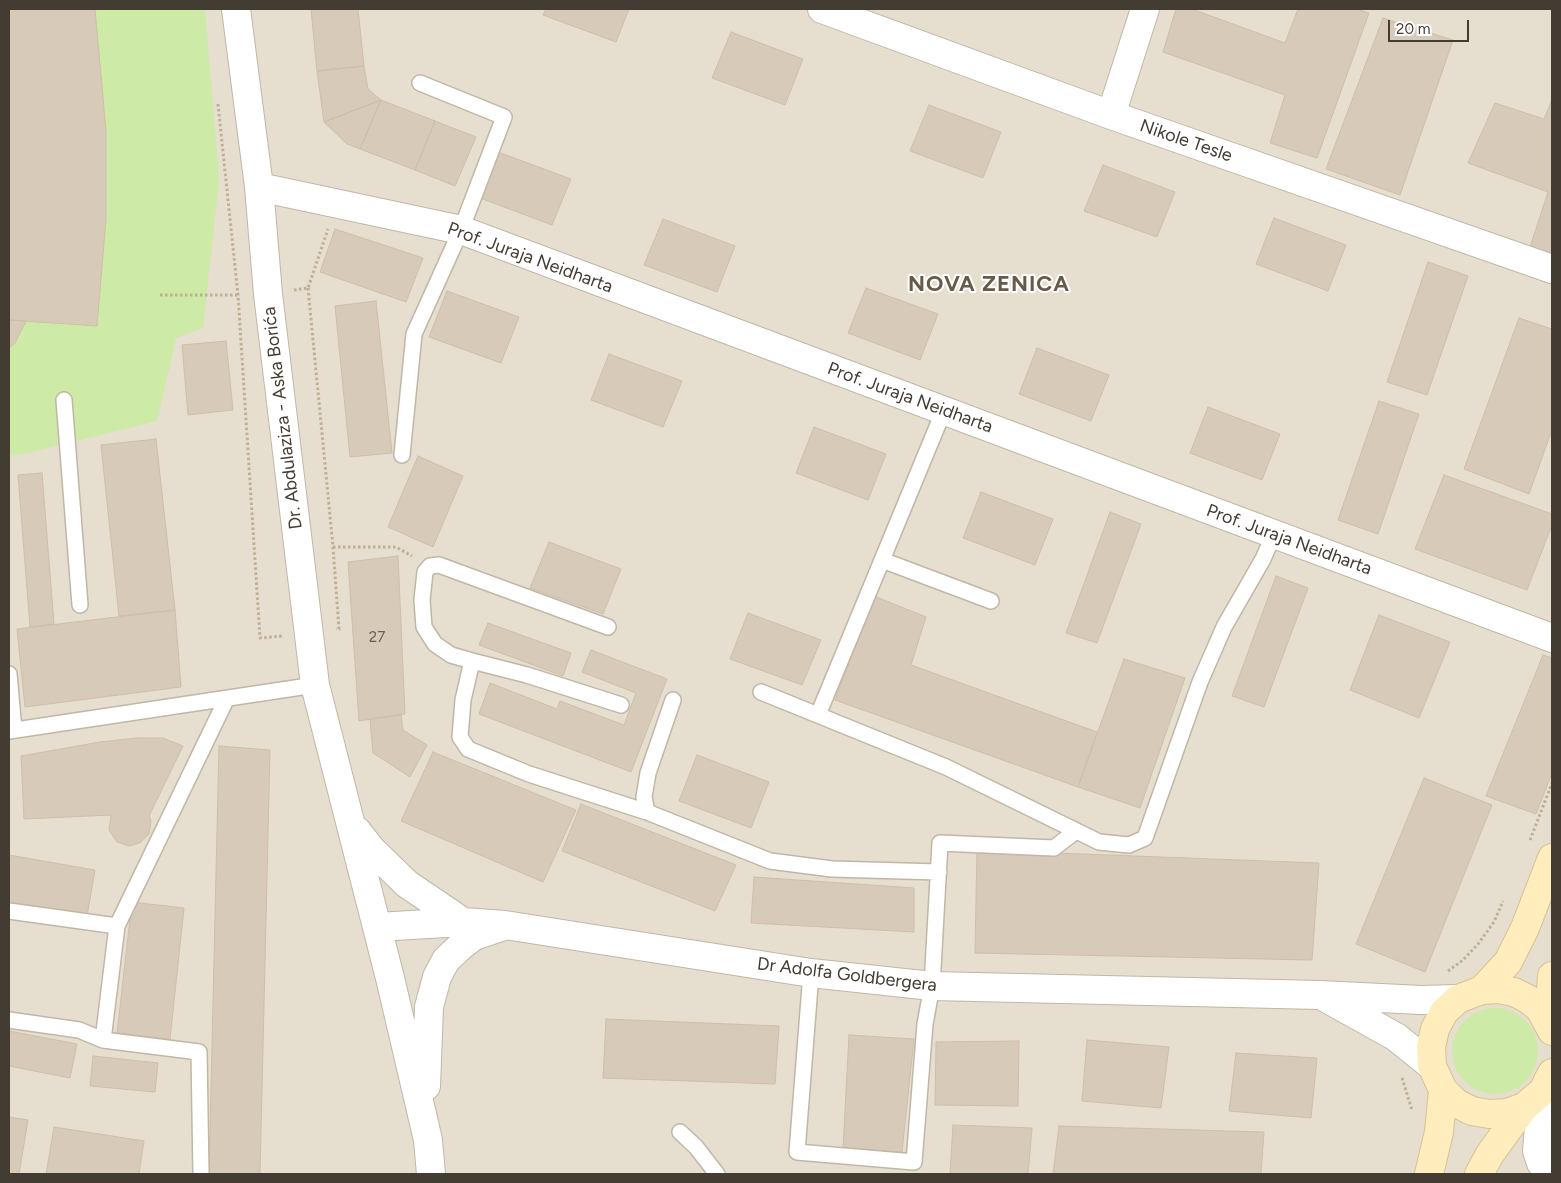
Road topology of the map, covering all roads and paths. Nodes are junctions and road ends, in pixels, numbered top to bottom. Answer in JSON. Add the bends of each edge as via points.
{"nodes":[{"id":1,"x":236,"y":9,"type":"edge"},
{"id":2,"x":822,"y":9,"type":"edge"},
{"id":3,"x":1145,"y":9,"type":"edge"},
{"id":4,"x":420,"y":83,"type":"dead end"},
{"id":5,"x":218,"y":98,"type":"dead end"},
{"id":6,"x":1111,"y":115,"type":"junction"},
{"id":7,"x":259,"y":187,"type":"junction"},
{"id":8,"x":331,"y":202,"type":"junction"},
{"id":9,"x":461,"y":230,"type":"junction"},
{"id":10,"x":1552,"y":269,"type":"edge"},
{"id":11,"x":308,"y":288,"type":"junction"},
{"id":12,"x":238,"y":294,"type":"junction"},
{"id":13,"x":268,"y":294,"type":"junction"},
{"id":14,"x":160,"y":295,"type":"dead end"},
{"id":15,"x":64,"y":400,"type":"dead end"},
{"id":16,"x":944,"y":410,"type":"junction"},
{"id":17,"x":402,"y":455,"type":"dead end"},
{"id":18,"x":1274,"y":534,"type":"junction"},
{"id":19,"x":333,"y":547,"type":"junction"},
{"id":20,"x":882,"y":560,"type":"junction"},
{"id":21,"x":430,"y":566,"type":"junction"},
{"id":22,"x":991,"y":601,"type":"dead end"},
{"id":23,"x":80,"y":605,"type":"dead end"},
{"id":24,"x":608,"y":627,"type":"dead end"},
{"id":25,"x":308,"y":634,"type":"junction"},
{"id":26,"x":1552,"y":638,"type":"edge"},
{"id":27,"x":472,"y":661,"type":"junction"},
{"id":28,"x":9,"y":674,"type":"edge"},
{"id":29,"x":315,"y":685,"type":"junction"},
{"id":30,"x":761,"y":692,"type":"dead end"},
{"id":31,"x":226,"y":700,"type":"junction"},
{"id":32,"x":674,"y":700,"type":"dead end"},
{"id":33,"x":621,"y":705,"type":"dead end"},
{"id":34,"x":818,"y":715,"type":"junction"},
{"id":35,"x":11,"y":731,"type":"edge"},
{"id":36,"x":1552,"y":782,"type":"edge"},
{"id":37,"x":647,"y":812,"type":"junction"},
{"id":38,"x":352,"y":823,"type":"junction"},
{"id":39,"x":1076,"y":831,"type":"junction"},
{"id":40,"x":1527,"y":847,"type":"dead end"},
{"id":41,"x":1552,"y":858,"type":"edge"},
{"id":42,"x":939,"y":872,"type":"junction"},
{"id":43,"x":1504,"y":899,"type":"dead end"},
{"id":44,"x":9,"y":911,"type":"edge"},
{"id":45,"x":463,"y":922,"type":"junction"},
{"id":46,"x":505,"y":925,"type":"junction"},
{"id":47,"x":117,"y":926,"type":"junction"},
{"id":48,"x":377,"y":927,"type":"junction"},
{"id":49,"x":811,"y":973,"type":"junction"},
{"id":50,"x":1445,"y":973,"type":"dead end"},
{"id":51,"x":1552,"y":976,"type":"edge"},
{"id":52,"x":932,"y":986,"type":"junction"},
{"id":53,"x":1470,"y":994,"type":"junction"},
{"id":54,"x":1320,"y":995,"type":"junction"},
{"id":55,"x":9,"y":1020,"type":"edge"},
{"id":56,"x":1551,"y":1027,"type":"edge"},
{"id":57,"x":103,"y":1040,"type":"junction"},
{"id":58,"x":1432,"y":1066,"type":"junction"},
{"id":59,"x":1402,"y":1076,"type":"dead end"},
{"id":60,"x":1550,"y":1077,"type":"edge"},
{"id":61,"x":1443,"y":1090,"type":"junction"},
{"id":62,"x":1524,"y":1107,"type":"junction"},
{"id":63,"x":1412,"y":1116,"type":"dead end"},
{"id":64,"x":680,"y":1132,"type":"dead end"},
{"id":65,"x":428,"y":1140,"type":"junction"},
{"id":66,"x":1484,"y":1164,"type":"edge"},
{"id":67,"x":1546,"y":1168,"type":"edge"},
{"id":68,"x":201,"y":1174,"type":"edge"},
{"id":69,"x":431,"y":1174,"type":"edge"},
{"id":70,"x":718,"y":1174,"type":"edge"},
{"id":71,"x":1429,"y":1174,"type":"edge"}],
"edges":[{"from":1,"to":7,"type":"street","name":"Dr. Abdulaziza - Aska Borića"},
{"from":2,"to":6,"type":"street","name":"Nikole Tesle"},
{"from":3,"to":6,"type":"street"},
{"from":4,"to":9,"type":"lane","via":[[504,117]]},
{"from":5,"to":12,"type":"path"},
{"from":6,"to":10,"type":"street","name":"Nikole Tesle"},
{"from":7,"to":8,"type":"street","name":"Prof. Juraja Neidharta"},
{"from":7,"to":13,"type":"street","name":"Dr. Abdulaziza - Aska Borića"},
{"from":8,"to":9,"type":"street","name":"Prof. Juraja Neidharta"},
{"from":8,"to":11,"type":"path","via":[[330,224]]},
{"from":9,"to":16,"type":"street","name":"Prof. Juraja Neidharta"},
{"from":9,"to":17,"type":"lane","via":[[414,334]]},
{"from":11,"to":13,"type":"path"},
{"from":11,"to":19,"type":"path"},
{"from":12,"to":13,"type":"path"},
{"from":12,"to":14,"type":"path"},
{"from":12,"to":25,"type":"path","via":[[260,638]]},
{"from":13,"to":25,"type":"street","name":"Dr. Abdulaziza - Aska Borića"},
{"from":15,"to":23,"type":"lane"},
{"from":16,"to":18,"type":"street","name":"Prof. Juraja Neidharta"},
{"from":16,"to":20,"type":"lane"},
{"from":18,"to":26,"type":"street","name":"Prof. Juraja Neidharta"},
{"from":18,"to":39,"type":"lane","via":[[1224,627],[1200,682],[1145,838],[1129,845],[1099,842]]},
{"from":19,"to":21,"type":"path","via":[[396,547]]},
{"from":19,"to":25,"type":"path","via":[[339,629]]},
{"from":20,"to":22,"type":"lane"},
{"from":20,"to":34,"type":"lane"},
{"from":21,"to":24,"type":"lane","via":[[439,565]]},
{"from":21,"to":27,"type":"lane","via":[[425,572],[422,600],[424,626],[435,644],[451,655]]},
{"from":25,"to":29,"type":"street","name":"Dr. Abdulaziza - Aska Borića"},
{"from":27,"to":33,"type":"lane"},
{"from":27,"to":37,"type":"lane","via":[[463,700],[460,738],[468,749],[529,774]]},
{"from":28,"to":35,"type":"lane"},
{"from":29,"to":31,"type":"lane"},
{"from":29,"to":38,"type":"street","name":"Dr. Abdulaziza - Aska Borića"},
{"from":30,"to":34,"type":"lane"},
{"from":31,"to":35,"type":"lane"},
{"from":31,"to":47,"type":"lane"},
{"from":32,"to":37,"type":"lane","via":[[648,772],[644,798]]},
{"from":34,"to":39,"type":"lane","via":[[946,767]]},
{"from":36,"to":40,"type":"path"},
{"from":37,"to":42,"type":"lane","via":[[770,861],[832,869]]},
{"from":38,"to":45,"type":"street","via":[[390,869]]},
{"from":38,"to":48,"type":"street","name":"Dr. Abdulaziza - Aska Borića"},
{"from":39,"to":42,"type":"lane","via":[[1054,848],[940,842]]},
{"from":41,"to":53,"type":"main road","via":[[1508,962]]},
{"from":42,"to":52,"type":"lane"},
{"from":43,"to":50,"type":"path","via":[[1494,922],[1478,944]]},
{"from":44,"to":47,"type":"lane"},
{"from":45,"to":46,"type":"street","name":"Dr Adolfa Goldbergera"},
{"from":45,"to":48,"type":"street","name":"Dr Adolfa Goldbergera"},
{"from":46,"to":49,"type":"street","name":"Dr Adolfa Goldbergera"},
{"from":46,"to":65,"type":"street","via":[[474,936],[446,960],[437,977],[429,1007],[426,1044]]},
{"from":47,"to":57,"type":"lane"},
{"from":48,"to":65,"type":"street"},
{"from":49,"to":52,"type":"street","name":"Dr Adolfa Goldbergera"},
{"from":49,"to":52,"type":"lane","via":[[797,1152],[914,1162],[925,1024]]},
{"from":51,"to":56,"type":"main road"},
{"from":52,"to":54,"type":"street","name":"Dr Adolfa Goldbergera"},
{"from":53,"to":54,"type":"street","name":"Dr Adolfa Goldbergera","via":[[1421,1000]]},
{"from":53,"to":56,"type":"main road","via":[[1498,989],[1514,992],[1540,1009]]},
{"from":53,"to":58,"type":"main road","via":[[1444,1012],[1435,1028],[1430,1047]]},
{"from":54,"to":58,"type":"street","name":"Dr Adolfa Goldbergera","via":[[1396,1037]]},
{"from":55,"to":57,"type":"lane","via":[[79,1030]]},
{"from":57,"to":68,"type":"lane","via":[[199,1052]]},
{"from":58,"to":61,"type":"main road"},
{"from":59,"to":63,"type":"path"},
{"from":60,"to":62,"type":"main road","via":[[1542,1091]]},
{"from":60,"to":67,"type":"street","via":[[1540,1114],[1538,1151]]},
{"from":61,"to":62,"type":"main road","via":[[1472,1111],[1507,1113]]},
{"from":61,"to":71,"type":"main road","via":[[1439,1132]]},
{"from":62,"to":66,"type":"main road"},
{"from":64,"to":70,"type":"lane"},
{"from":65,"to":69,"type":"street"},
{"from":66,"to":67,"type":"street","via":[[1505,1145],[1514,1144]]}]}
